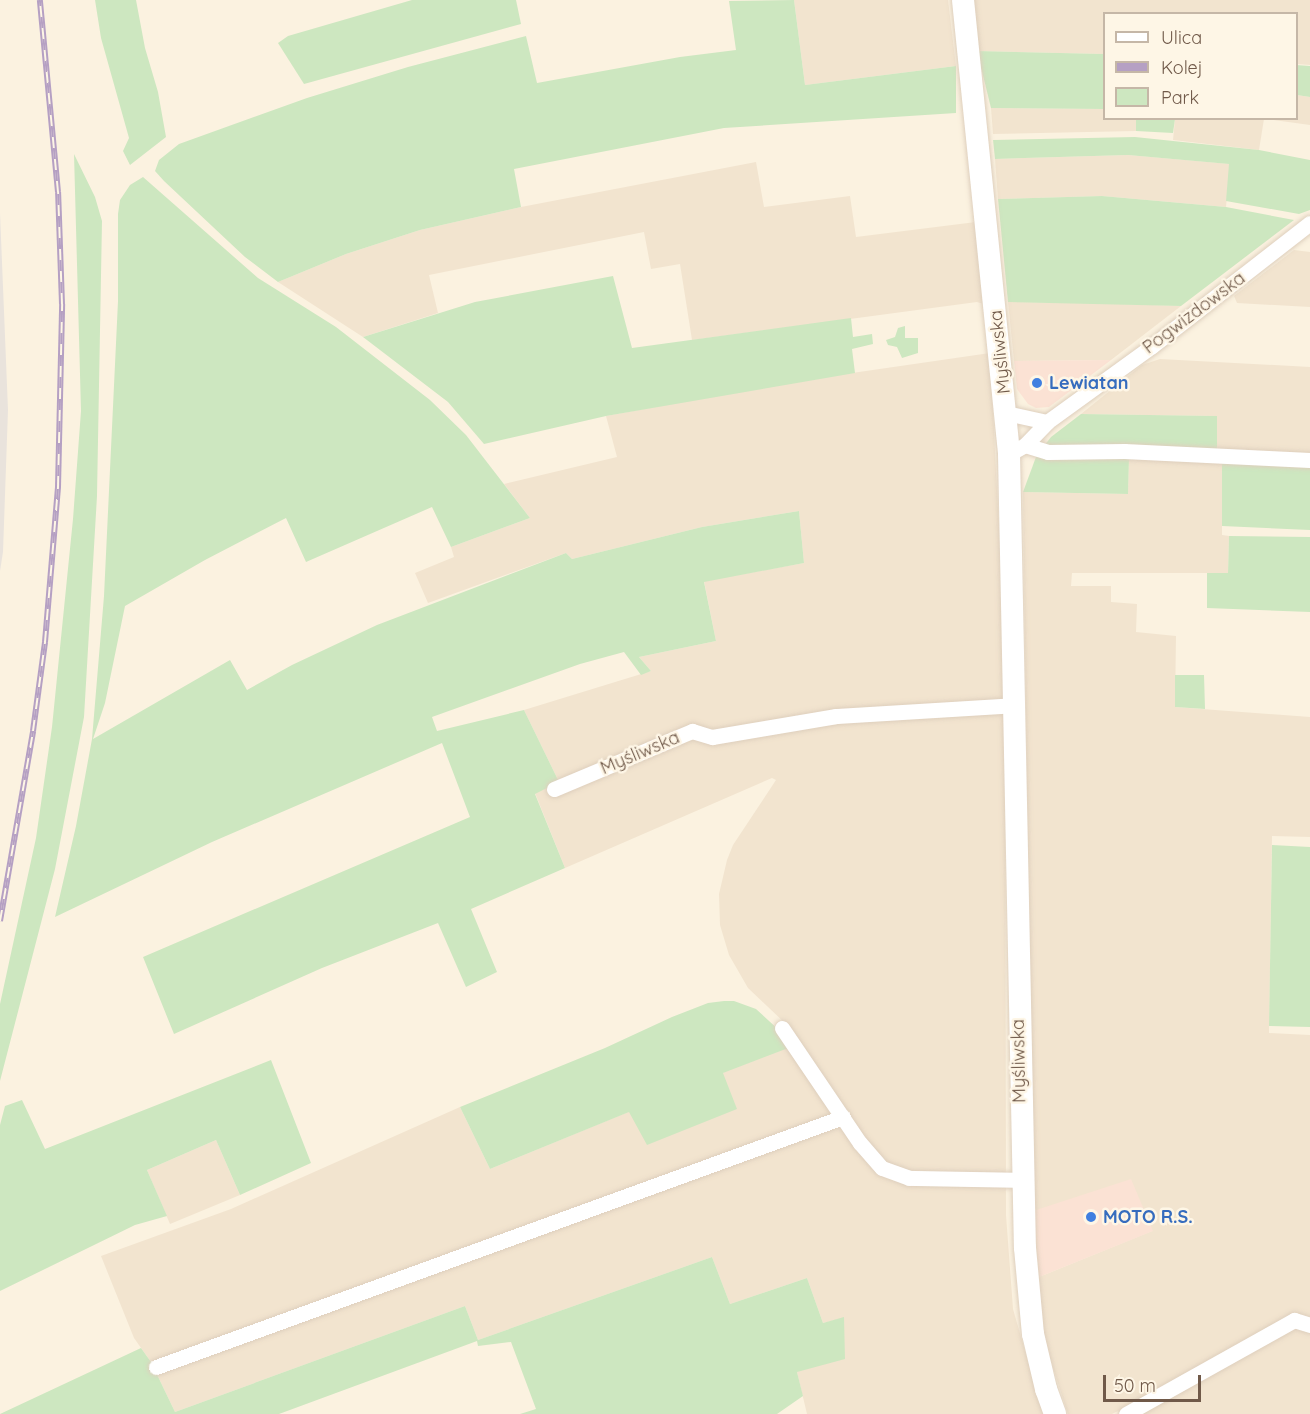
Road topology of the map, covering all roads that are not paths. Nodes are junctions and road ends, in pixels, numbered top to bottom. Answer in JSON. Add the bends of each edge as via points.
{"nodes":[{"id":1,"x":963,"y":0,"type":"edge"},
{"id":2,"x":1310,"y":223,"type":"edge"},
{"id":3,"x":1006,"y":414,"type":"junction"},
{"id":4,"x":1047,"y":422,"type":"junction"},
{"id":5,"x":1017,"y":450,"type":"junction"},
{"id":6,"x":1310,"y":460,"type":"edge"},
{"id":7,"x":1014,"y":705,"type":"junction"},
{"id":8,"x":554,"y":789,"type":"dead end"},
{"id":9,"x":782,"y":1028,"type":"dead end"},
{"id":10,"x":843,"y":1117,"type":"junction"},
{"id":11,"x":1021,"y":1180,"type":"junction"},
{"id":12,"x":1310,"y":1325,"type":"edge"},
{"id":13,"x":156,"y":1367,"type":"dead end"},
{"id":14,"x":1055,"y":1414,"type":"edge"},
{"id":15,"x":1126,"y":1414,"type":"edge"}],
"edges":[{"from":1,"to":3,"type":"street","name":"Myśliwska"},
{"from":2,"to":4,"type":"street","name":"Pogwizdowska"},
{"from":3,"to":4,"type":"street"},
{"from":3,"to":5,"type":"street","name":"Myśliwska"},
{"from":4,"to":5,"type":"street","name":"Pogwizdowska"},
{"from":5,"to":6,"type":"street"},
{"from":5,"to":7,"type":"street","name":"Myśliwska"},
{"from":7,"to":8,"type":"street","name":"Myśliwska","via":[[836,716],[712,737],[692,731]]},
{"from":7,"to":11,"type":"street","name":"Myśliwska"},
{"from":9,"to":10,"type":"street"},
{"from":10,"to":11,"type":"street","via":[[882,1168],[909,1178]]},
{"from":10,"to":13,"type":"street"},
{"from":11,"to":14,"type":"street","name":"Myśliwska","via":[[1033,1334]]},
{"from":12,"to":15,"type":"street","via":[[1294,1320]]}]}
